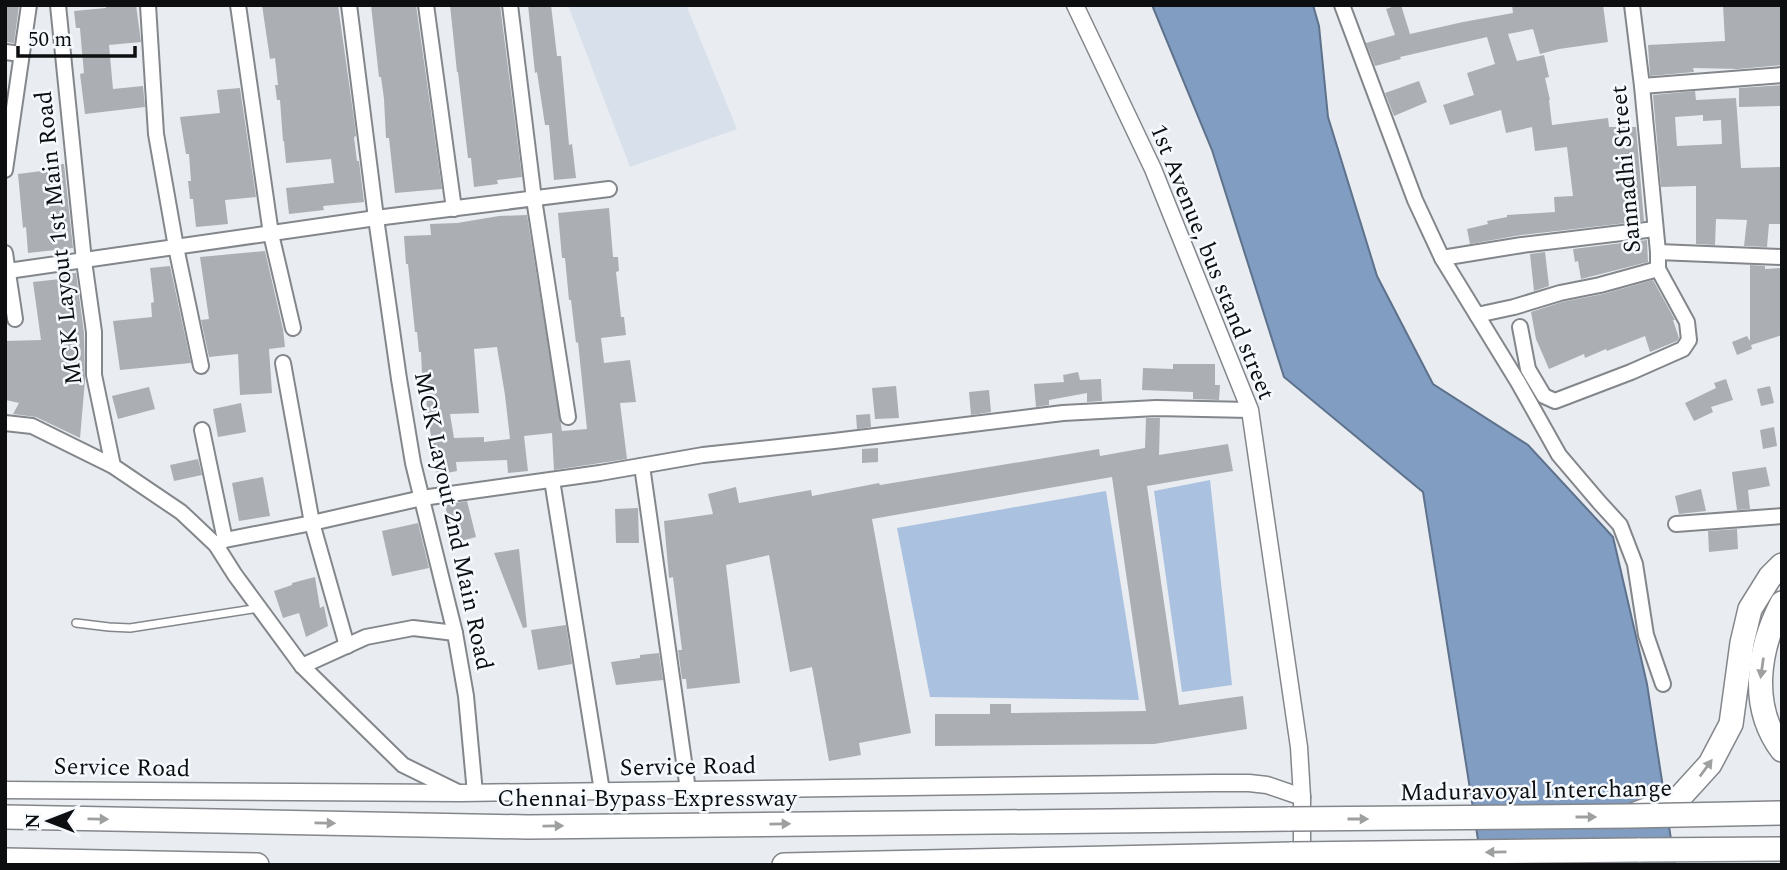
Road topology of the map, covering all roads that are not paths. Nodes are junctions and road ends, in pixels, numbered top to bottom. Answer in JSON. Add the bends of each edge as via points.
{"nodes":[{"id":1,"x":29,"y":5,"type":"edge"},
{"id":2,"x":58,"y":5,"type":"edge"},
{"id":3,"x":148,"y":5,"type":"edge"},
{"id":4,"x":238,"y":5,"type":"edge"},
{"id":5,"x":349,"y":5,"type":"edge"},
{"id":6,"x":426,"y":5,"type":"edge"},
{"id":7,"x":510,"y":5,"type":"edge"},
{"id":8,"x":1075,"y":5,"type":"edge"},
{"id":9,"x":1342,"y":5,"type":"edge"},
{"id":10,"x":1632,"y":5,"type":"edge"},
{"id":11,"x":5,"y":52,"type":"edge"},
{"id":12,"x":23,"y":54,"type":"junction"},
{"id":13,"x":1782,"y":75,"type":"edge"},
{"id":14,"x":1642,"y":86,"type":"junction"},
{"id":15,"x":5,"y":167,"type":"edge"},
{"id":16,"x":609,"y":189,"type":"dead end"},
{"id":17,"x":534,"y":199,"type":"junction"},
{"id":18,"x":454,"y":209,"type":"junction"},
{"id":19,"x":376,"y":218,"type":"junction"},
{"id":20,"x":1655,"y":229,"type":"junction"},
{"id":21,"x":271,"y":234,"type":"junction"},
{"id":22,"x":176,"y":247,"type":"junction"},
{"id":23,"x":1658,"y":252,"type":"junction"},
{"id":24,"x":5,"y":253,"type":"edge"},
{"id":25,"x":1782,"y":257,"type":"edge"},
{"id":26,"x":1442,"y":258,"type":"junction"},
{"id":27,"x":84,"y":261,"type":"junction"},
{"id":28,"x":1658,"y":268,"type":"junction"},
{"id":29,"x":8,"y":271,"type":"junction"},
{"id":30,"x":1477,"y":315,"type":"junction"},
{"id":31,"x":15,"y":319,"type":"dead end"},
{"id":32,"x":1520,"y":327,"type":"dead end"},
{"id":33,"x":293,"y":328,"type":"dead end"},
{"id":34,"x":283,"y":363,"type":"dead end"},
{"id":35,"x":201,"y":366,"type":"dead end"},
{"id":36,"x":1250,"y":410,"type":"junction"},
{"id":37,"x":568,"y":417,"type":"dead end"},
{"id":38,"x":5,"y":423,"type":"edge"},
{"id":39,"x":202,"y":430,"type":"dead end"},
{"id":40,"x":113,"y":466,"type":"junction"},
{"id":41,"x":642,"y":466,"type":"junction"},
{"id":42,"x":552,"y":480,"type":"junction"},
{"id":43,"x":422,"y":498,"type":"junction"},
{"id":44,"x":1782,"y":516,"type":"edge"},
{"id":45,"x":312,"y":523,"type":"junction"},
{"id":46,"x":1676,"y":524,"type":"dead end"},
{"id":47,"x":220,"y":542,"type":"junction"},
{"id":48,"x":1782,"y":565,"type":"edge"},
{"id":49,"x":1782,"y":603,"type":"edge"},
{"id":50,"x":260,"y":608,"type":"junction"},
{"id":51,"x":76,"y":622,"type":"dead end"},
{"id":52,"x":455,"y":633,"type":"junction"},
{"id":53,"x":347,"y":646,"type":"junction"},
{"id":54,"x":302,"y":666,"type":"junction"},
{"id":55,"x":1663,"y":684,"type":"dead end"},
{"id":56,"x":1782,"y":750,"type":"edge"},
{"id":57,"x":5,"y":790,"type":"edge"},
{"id":58,"x":688,"y":790,"type":"junction"},
{"id":59,"x":603,"y":791,"type":"junction"},
{"id":60,"x":468,"y":793,"type":"junction"},
{"id":61,"x":1302,"y":797,"type":"junction"},
{"id":62,"x":1782,"y":813,"type":"edge"},
{"id":63,"x":1630,"y":816,"type":"junction"},
{"id":64,"x":5,"y":817,"type":"edge"},
{"id":65,"x":1290,"y":819,"type":"joint"},
{"id":66,"x":1782,"y":849,"type":"edge"},
{"id":67,"x":1637,"y":850,"type":"junction"},
{"id":68,"x":1297,"y":859,"type":"edge"},
{"id":69,"x":5,"y":860,"type":"edge"},
{"id":70,"x":257,"y":865,"type":"edge"},
{"id":71,"x":784,"y":865,"type":"edge"},
{"id":72,"x":1704,"y":865,"type":"edge"}],
"edges":[{"from":1,"to":12,"type":"street"},
{"from":2,"to":27,"type":"street","name":"MCK Layout 1st Main Road"},
{"from":3,"to":22,"type":"street","via":[[156,134]]},
{"from":4,"to":21,"type":"street"},
{"from":5,"to":19,"type":"street","name":"MCK Layout 2nd Main Road"},
{"from":6,"to":18,"type":"street"},
{"from":7,"to":17,"type":"street"},
{"from":8,"to":36,"type":"street","name":"1st Avenue, bus stand street","via":[[1153,169]]},
{"from":9,"to":26,"type":"street","via":[[1415,200]]},
{"from":10,"to":14,"type":"street","name":"Sannadhi Street"},
{"from":11,"to":12,"type":"street"},
{"from":12,"to":15,"type":"street"},
{"from":13,"to":14,"type":"street"},
{"from":14,"to":20,"type":"street","name":"Sannadhi Street"},
{"from":16,"to":17,"type":"street"},
{"from":17,"to":18,"type":"street"},
{"from":17,"to":37,"type":"street"},
{"from":18,"to":19,"type":"street"},
{"from":19,"to":21,"type":"street"},
{"from":19,"to":43,"type":"street","name":"MCK Layout 2nd Main Road"},
{"from":20,"to":23,"type":"street","name":"Sannadhi Street"},
{"from":20,"to":26,"type":"street"},
{"from":21,"to":22,"type":"street"},
{"from":21,"to":33,"type":"street"},
{"from":22,"to":27,"type":"street"},
{"from":22,"to":35,"type":"street"},
{"from":23,"to":25,"type":"street"},
{"from":23,"to":28,"type":"street","name":"Sannadhi Street"},
{"from":24,"to":29,"type":"street"},
{"from":26,"to":30,"type":"street"},
{"from":27,"to":29,"type":"street"},
{"from":27,"to":40,"type":"street","name":"MCK Layout 1st Main Road","via":[[94,332],[94,375]]},
{"from":28,"to":30,"type":"street"},
{"from":28,"to":32,"type":"street","name":"Sannadhi Street","via":[[1686,322],[1689,340],[1683,349],[1631,372],[1555,401],[1544,397],[1528,369]]},
{"from":29,"to":31,"type":"street"},
{"from":30,"to":55,"type":"street","via":[[1559,456],[1620,525],[1635,564],[1646,635]]},
{"from":34,"to":45,"type":"street"},
{"from":36,"to":41,"type":"street","via":[[1156,408],[1063,413]]},
{"from":36,"to":61,"type":"street","name":"1st Avenue, bus stand street","via":[[1299,747]]},
{"from":38,"to":40,"type":"street","via":[[32,426]]},
{"from":39,"to":47,"type":"street"},
{"from":40,"to":47,"type":"street"},
{"from":41,"to":42,"type":"street"},
{"from":41,"to":58,"type":"street"},
{"from":42,"to":43,"type":"street"},
{"from":42,"to":59,"type":"street"},
{"from":43,"to":45,"type":"street"},
{"from":43,"to":52,"type":"street","name":"MCK Layout 2nd Main Road"},
{"from":44,"to":46,"type":"street"},
{"from":45,"to":47,"type":"street"},
{"from":45,"to":53,"type":"street"},
{"from":47,"to":50,"type":"street"},
{"from":63,"to":48,"type":"highway","one_way":true,"via":[[1680,797],[1710,764],[1731,724],[1750,609]]},
{"from":49,"to":56,"type":"highway","one_way":true,"via":[[1770,627],[1760,677],[1766,720]]},
{"from":50,"to":51,"type":"lane","via":[[130,628]]},
{"from":50,"to":54,"type":"street"},
{"from":52,"to":53,"type":"street","via":[[412,628],[366,637]]},
{"from":52,"to":60,"type":"street","name":"MCK Layout 2nd Main Road","via":[[466,696]]},
{"from":53,"to":54,"type":"street"},
{"from":54,"to":60,"type":"street","via":[[403,765]]},
{"from":57,"to":60,"type":"street","name":"Service Road"},
{"from":58,"to":59,"type":"street","name":"Service Road"},
{"from":58,"to":61,"type":"street","name":"Service Road","via":[[1249,783]]},
{"from":59,"to":60,"type":"street","name":"Service Road"},
{"from":61,"to":68,"type":"street"},
{"from":62,"to":63,"type":"highway","name":"Maduravoyal Interchange","bridge":true},
{"from":65,"to":63,"type":"highway","name":"Maduravoyal Interchange","one_way":true,"bridge":true},
{"from":64,"to":65,"type":"highway","name":"Chennai Bypass Expressway","one_way":true,"via":[[528,827]]},
{"from":66,"to":67,"type":"highway"},
{"from":67,"to":68,"type":"highway","one_way":true,"bridge":true},
{"from":67,"to":72,"type":"highway","via":[[1689,857]]},
{"from":68,"to":71,"type":"highway"},
{"from":69,"to":70,"type":"highway"}]}
